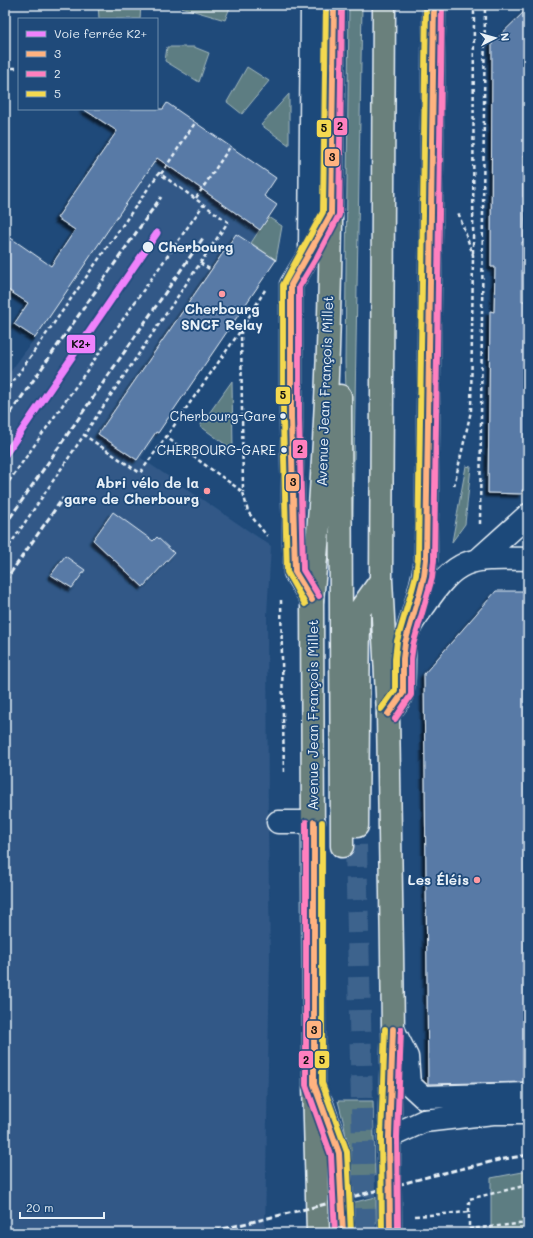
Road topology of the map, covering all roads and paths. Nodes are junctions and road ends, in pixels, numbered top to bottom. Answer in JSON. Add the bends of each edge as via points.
{"nodes":[{"id":1,"x":312,"y":5,"type":"edge"},
{"id":2,"x":334,"y":5,"type":"edge"},
{"id":3,"x":384,"y":5,"type":"edge"},
{"id":4,"x":434,"y":5,"type":"edge"},
{"id":5,"x":474,"y":5,"type":"edge"},
{"id":6,"x":485,"y":5,"type":"edge"},
{"id":7,"x":5,"y":68,"type":"edge"},
{"id":8,"x":18,"y":68,"type":"edge"},
{"id":9,"x":195,"y":123,"type":"dead end"},
{"id":10,"x":230,"y":147,"type":"dead end"},
{"id":11,"x":161,"y":174,"type":"junction"},
{"id":12,"x":196,"y":198,"type":"junction"},
{"id":13,"x":204,"y":204,"type":"junction"},
{"id":14,"x":456,"y":206,"type":"dead end"},
{"id":15,"x":330,"y":214,"type":"junction"},
{"id":16,"x":310,"y":253,"type":"junction"},
{"id":17,"x":473,"y":255,"type":"junction"},
{"id":18,"x":200,"y":263,"type":"junction"},
{"id":19,"x":211,"y":270,"type":"dead end"},
{"id":20,"x":269,"y":284,"type":"dead end"},
{"id":21,"x":241,"y":330,"type":"junction"},
{"id":22,"x":328,"y":350,"type":"junction"},
{"id":23,"x":5,"y":393,"type":"edge"},
{"id":24,"x":84,"y":435,"type":"junction"},
{"id":25,"x":166,"y":436,"type":"junction"},
{"id":26,"x":5,"y":487,"type":"edge"},
{"id":27,"x":243,"y":492,"type":"junction"},
{"id":28,"x":453,"y":494,"type":"dead end"},
{"id":29,"x":528,"y":515,"type":"edge"},
{"id":30,"x":270,"y":538,"type":"dead end"},
{"id":31,"x":5,"y":552,"type":"edge"},
{"id":32,"x":480,"y":559,"type":"junction"},
{"id":33,"x":528,"y":559,"type":"edge"},
{"id":34,"x":381,"y":580,"type":"junction"},
{"id":35,"x":280,"y":593,"type":"dead end"},
{"id":36,"x":312,"y":600,"type":"junction"},
{"id":37,"x":408,"y":630,"type":"junction"},
{"id":38,"x":388,"y":714,"type":"junction"},
{"id":39,"x":284,"y":775,"type":"dead end"},
{"id":40,"x":278,"y":822,"type":"dead end"},
{"id":41,"x":314,"y":822,"type":"junction"},
{"id":42,"x":393,"y":1029,"type":"junction"},
{"id":43,"x":314,"y":1084,"type":"junction"},
{"id":44,"x":528,"y":1094,"type":"edge"},
{"id":45,"x":528,"y":1113,"type":"edge"},
{"id":46,"x":389,"y":1137,"type":"junction"},
{"id":47,"x":528,"y":1185,"type":"edge"},
{"id":48,"x":469,"y":1212,"type":"junction"},
{"id":49,"x":411,"y":1216,"type":"dead end"},
{"id":50,"x":528,"y":1223,"type":"edge"},
{"id":51,"x":469,"y":1229,"type":"junction"},
{"id":52,"x":318,"y":1233,"type":"edge"},
{"id":53,"x":343,"y":1233,"type":"edge"},
{"id":54,"x":390,"y":1233,"type":"edge"},
{"id":55,"x":469,"y":1233,"type":"edge"}],
"edges":[{"from":1,"to":16,"type":"street"},
{"from":2,"to":15,"type":"main road","name":"Avenue Jean François Millet"},
{"from":3,"to":34,"type":"main road"},
{"from":4,"to":37,"type":"street","via":[[426,559],[420,592]]},
{"from":5,"to":17,"type":"path"},
{"from":6,"to":32,"type":"path"},
{"from":7,"to":8,"type":"path"},
{"from":9,"to":11,"type":"path"},
{"from":10,"to":12,"type":"path"},
{"from":11,"to":12,"type":"path"},
{"from":11,"to":23,"type":"path","via":[[159,173]]},
{"from":12,"to":13,"type":"path"},
{"from":13,"to":18,"type":"path","via":[[228,222]]},
{"from":13,"to":26,"type":"path"},
{"from":14,"to":17,"type":"path"},
{"from":15,"to":16,"type":"street"},
{"from":15,"to":22,"type":"main road","name":"Avenue Jean François Millet"},
{"from":16,"to":36,"type":"street","via":[[291,285],[291,418],[295,572]]},
{"from":17,"to":28,"type":"path","via":[[471,411]]},
{"from":18,"to":19,"type":"path"},
{"from":18,"to":24,"type":"path"},
{"from":20,"to":21,"type":"path"},
{"from":21,"to":25,"type":"path"},
{"from":21,"to":27,"type":"path"},
{"from":22,"to":34,"type":"main road","via":[[340,395],[349,846],[359,611]]},
{"from":22,"to":36,"type":"main road","name":"Avenue Jean François Millet","via":[[320,529]]},
{"from":24,"to":25,"type":"path","via":[[140,473]]},
{"from":24,"to":31,"type":"path"},
{"from":25,"to":27,"type":"path"},
{"from":27,"to":30,"type":"path","via":[[248,512]]},
{"from":29,"to":32,"type":"street"},
{"from":32,"to":33,"type":"street"},
{"from":32,"to":37,"type":"street","via":[[459,566],[449,574]]},
{"from":34,"to":38,"type":"main road"},
{"from":35,"to":39,"type":"path"},
{"from":36,"to":41,"type":"main road","name":"Avenue Jean François Millet"},
{"from":37,"to":38,"type":"street","via":[[403,659],[403,693]]},
{"from":38,"to":42,"type":"main road"},
{"from":40,"to":41,"type":"street"},
{"from":41,"to":43,"type":"main road","name":"Avenue Jean François Millet"},
{"from":42,"to":44,"type":"street","via":[[407,1057],[409,1084],[423,1097]]},
{"from":42,"to":46,"type":"main road"},
{"from":43,"to":52,"type":"main road","name":"Avenue Jean François Millet"},
{"from":43,"to":53,"type":"main road","via":[[339,1153]]},
{"from":45,"to":46,"type":"street","via":[[493,1113],[424,1121]]},
{"from":46,"to":54,"type":"main road"},
{"from":47,"to":48,"type":"path","via":[[469,1199]]},
{"from":48,"to":49,"type":"path"},
{"from":48,"to":51,"type":"path"},
{"from":50,"to":51,"type":"path"},
{"from":51,"to":55,"type":"path"}]}
